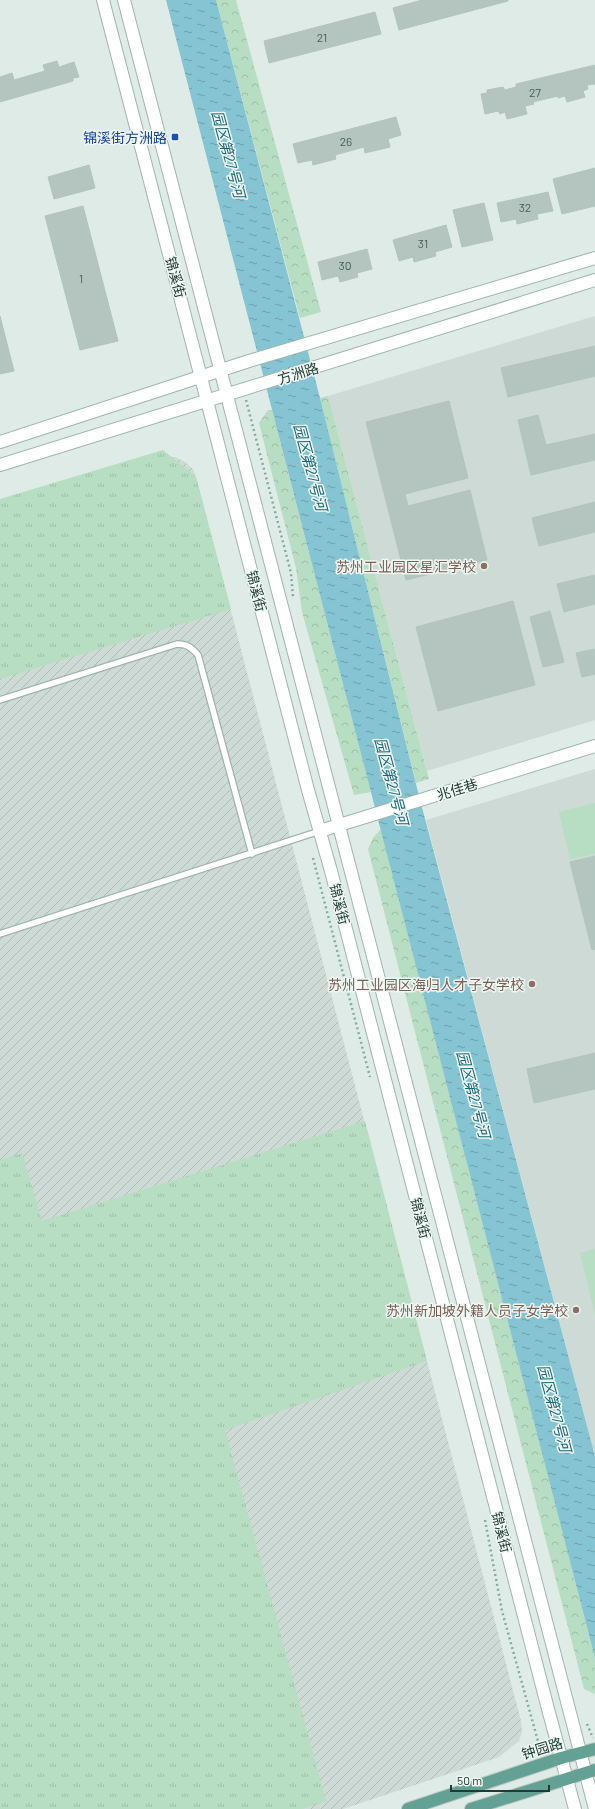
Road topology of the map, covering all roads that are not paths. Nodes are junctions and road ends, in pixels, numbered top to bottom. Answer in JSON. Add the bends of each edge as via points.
{"nodes":[{"id":1,"x":103,"y":0,"type":"edge"},
{"id":2,"x":124,"y":0,"type":"edge"},
{"id":3,"x":595,"y":258,"type":"edge"},
{"id":4,"x":595,"y":280,"type":"edge"},
{"id":5,"x":221,"y":371,"type":"junction"},
{"id":6,"x":202,"y":377,"type":"junction"},
{"id":7,"x":226,"y":394,"type":"junction"},
{"id":8,"x":208,"y":400,"type":"junction"},
{"id":9,"x":0,"y":442,"type":"edge"},
{"id":10,"x":0,"y":465,"type":"edge"},
{"id":11,"x":0,"y":700,"type":"edge"},
{"id":12,"x":595,"y":746,"type":"edge"},
{"id":13,"x":338,"y":825,"type":"junction"},
{"id":14,"x":320,"y":831,"type":"junction"},
{"id":15,"x":252,"y":854,"type":"junction"},
{"id":16,"x":0,"y":934,"type":"edge"},
{"id":17,"x":595,"y":1749,"type":"edge"},
{"id":18,"x":580,"y":1752,"type":"junction"},
{"id":19,"x":561,"y":1758,"type":"junction"},
{"id":20,"x":590,"y":1772,"type":"edge"},
{"id":21,"x":567,"y":1778,"type":"junction"},
{"id":22,"x":408,"y":1809,"type":"edge"},
{"id":23,"x":471,"y":1809,"type":"edge"},
{"id":24,"x":575,"y":1809,"type":"edge"},
{"id":25,"x":595,"y":1809,"type":"edge"}],
"edges":[{"from":1,"to":6,"type":"main road","name":"锦溪街"},
{"from":2,"to":5,"type":"main road","name":"锦溪街"},
{"from":3,"to":5,"type":"main road","name":"方洲路"},
{"from":4,"to":7,"type":"main road","name":"方洲路"},
{"from":5,"to":6,"type":"main road","name":"方洲路"},
{"from":5,"to":7,"type":"main road","name":"锦溪街"},
{"from":6,"to":8,"type":"main road","name":"锦溪街"},
{"from":6,"to":9,"type":"main road","name":"方洲路"},
{"from":7,"to":8,"type":"main road","name":"方洲路"},
{"from":7,"to":13,"type":"main road","name":"锦溪街"},
{"from":8,"to":10,"type":"main road","name":"方洲路"},
{"from":8,"to":14,"type":"main road","name":"锦溪街"},
{"from":11,"to":15,"type":"lane","via":[[177,644],[191,647],[198,655]]},
{"from":12,"to":13,"type":"main road","name":"兆佳巷"},
{"from":13,"to":14,"type":"main road","name":"兆佳巷"},
{"from":13,"to":18,"type":"main road","name":"锦溪街"},
{"from":14,"to":15,"type":"lane"},
{"from":14,"to":19,"type":"main road","name":"锦溪街"},
{"from":15,"to":16,"type":"lane"},
{"from":17,"to":18,"type":"main road","name":"钟园路"},
{"from":18,"to":19,"type":"main road","name":"钟园路"},
{"from":18,"to":20,"type":"main road","name":"锦溪街"},
{"from":19,"to":21,"type":"main road","name":"锦溪街"},
{"from":19,"to":22,"type":"main road","name":"钟园路"},
{"from":20,"to":21,"type":"main road"},
{"from":20,"to":25,"type":"main road","name":"锦溪街"},
{"from":21,"to":23,"type":"main road"},
{"from":21,"to":24,"type":"main road","name":"锦溪街"}]}
